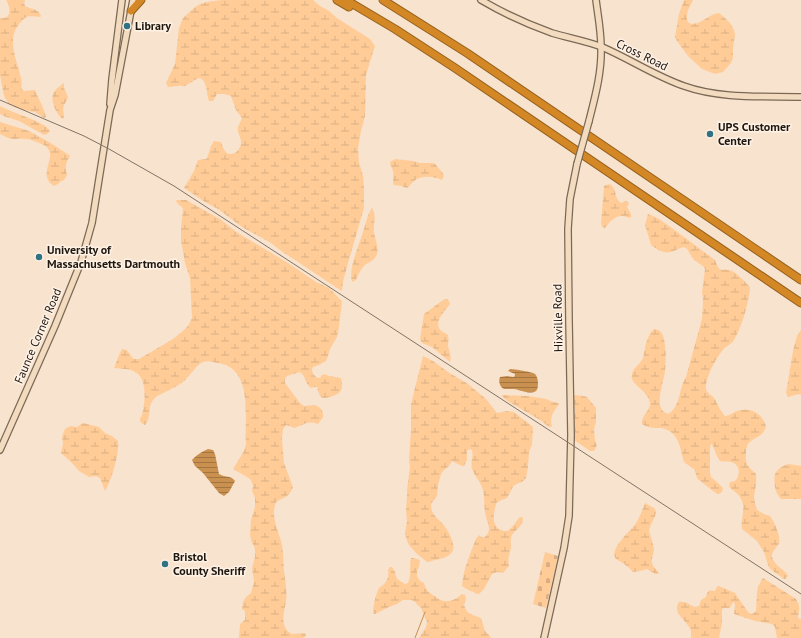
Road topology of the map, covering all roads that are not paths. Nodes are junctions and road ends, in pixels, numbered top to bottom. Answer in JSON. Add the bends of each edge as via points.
{"nodes":[{"id":1,"x":122,"y":0,"type":"edge"},
{"id":2,"x":133,"y":0,"type":"edge"},
{"id":3,"x":141,"y":0,"type":"edge"},
{"id":4,"x":336,"y":0,"type":"edge"},
{"id":5,"x":346,"y":0,"type":"edge"},
{"id":6,"x":383,"y":0,"type":"edge"},
{"id":7,"x":481,"y":0,"type":"edge"},
{"id":8,"x":596,"y":0,"type":"edge"},
{"id":9,"x":131,"y":11,"type":"junction"},
{"id":10,"x":379,"y":20,"type":"junction"},
{"id":11,"x":601,"y":47,"type":"junction"},
{"id":12,"x":115,"y":58,"type":"junction"},
{"id":13,"x":122,"y":58,"type":"junction"},
{"id":14,"x":801,"y":97,"type":"edge"},
{"id":15,"x":110,"y":110,"type":"junction"},
{"id":16,"x":801,"y":280,"type":"edge"},
{"id":17,"x":801,"y":303,"type":"edge"},
{"id":18,"x":0,"y":450,"type":"edge"},
{"id":19,"x":544,"y":638,"type":"edge"}],
"edges":[{"from":1,"to":12,"type":"street","name":"Faunce Corner Road"},
{"from":2,"to":9,"type":"street","name":"Faunce Corner Road"},
{"from":3,"to":9,"type":"highway"},
{"from":4,"to":10,"type":"highway"},
{"from":5,"to":10,"type":"highway"},
{"from":6,"to":16,"type":"highway","via":[[467,53]]},
{"from":7,"to":11,"type":"street","name":"Cross Road","via":[[536,27]]},
{"from":8,"to":11,"type":"street","name":"Hixville Road"},
{"from":9,"to":13,"type":"street","name":"Faunce Corner Road"},
{"from":10,"to":17,"type":"highway","via":[[468,77]]},
{"from":11,"to":14,"type":"street","name":"Cross Road","via":[[670,81],[697,90],[726,95]]},
{"from":11,"to":19,"type":"street","name":"Hixville Road","bridge":true,"via":[[599,78],[570,199],[569,516]]},
{"from":12,"to":13,"type":"street"},
{"from":12,"to":15,"type":"street","name":"Faunce Corner Road"},
{"from":13,"to":15,"type":"street","name":"Faunce Corner Road"},
{"from":15,"to":18,"type":"street","name":"Faunce Corner Road","via":[[92,224],[81,262]]}]}
